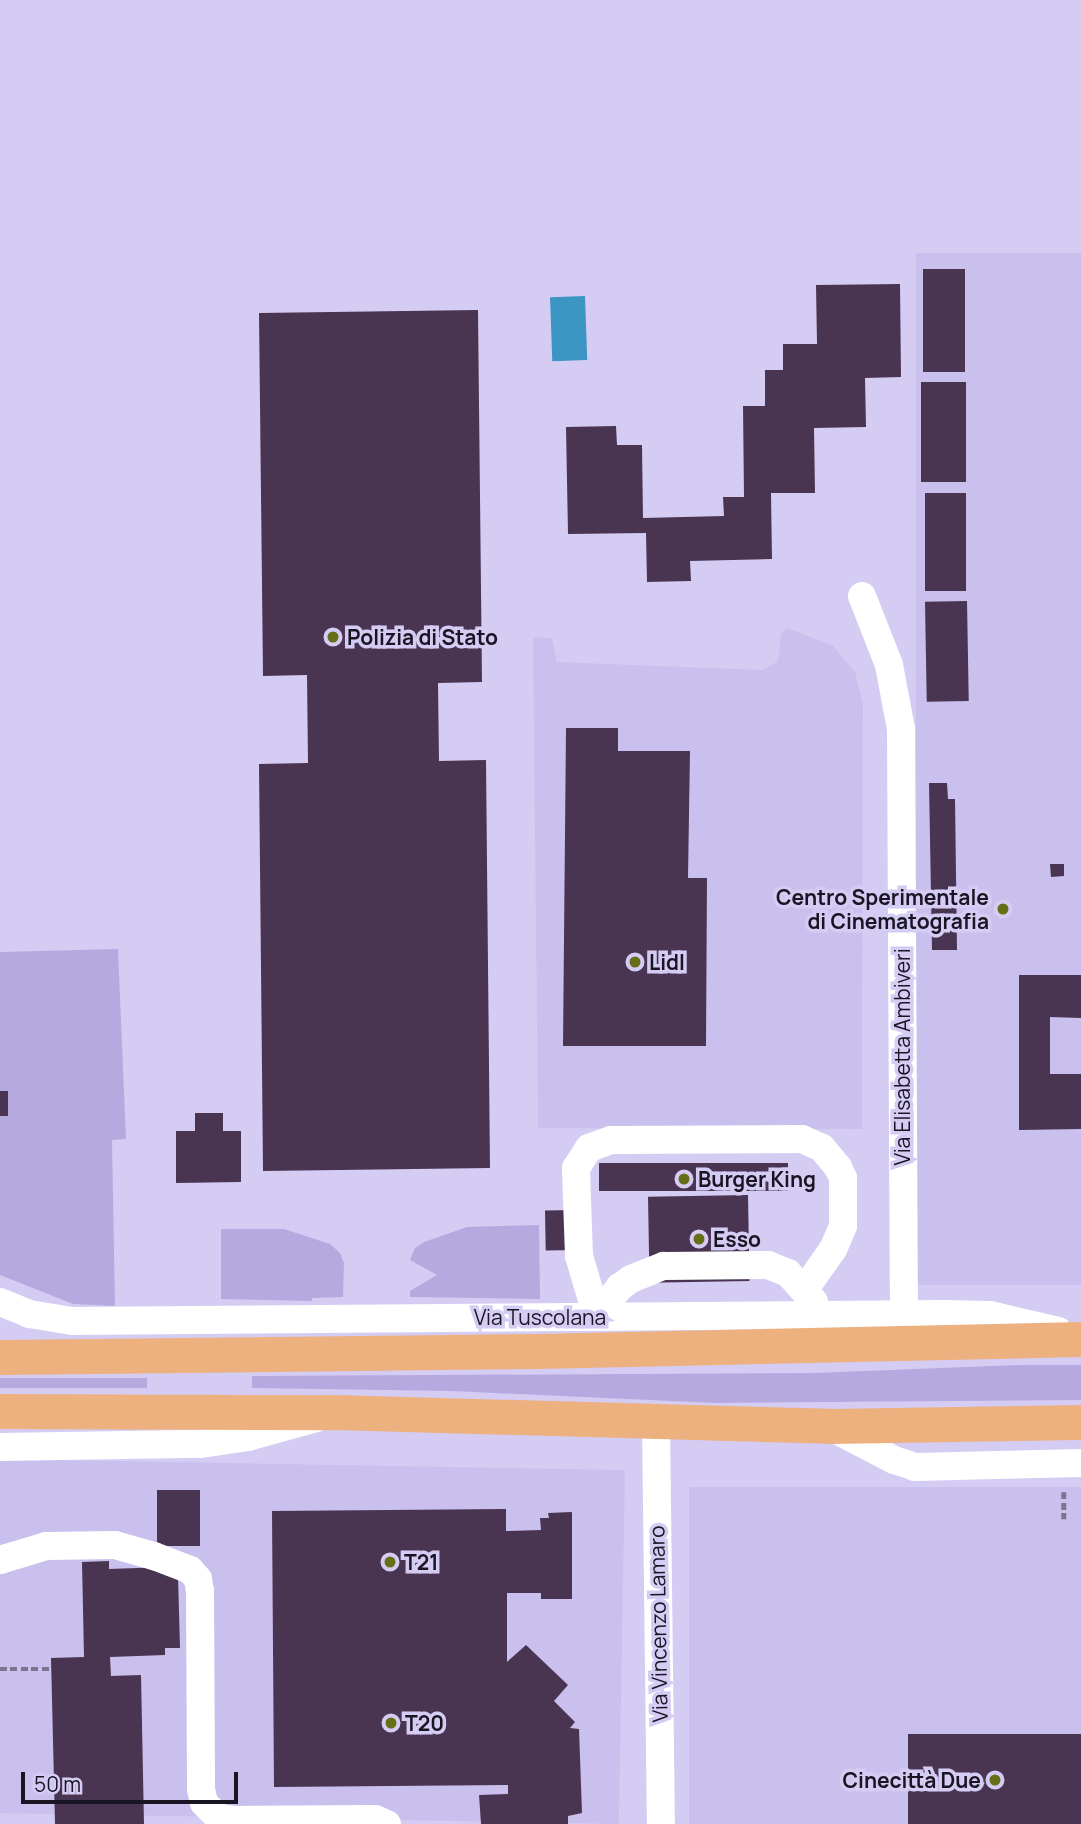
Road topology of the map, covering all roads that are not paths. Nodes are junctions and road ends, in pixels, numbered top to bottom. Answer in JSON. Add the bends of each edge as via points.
{"nodes":[{"id":1,"x":862,"y":596,"type":"dead end"},
{"id":2,"x":805,"y":1289,"type":"junction"},
{"id":3,"x":0,"y":1302,"type":"edge"},
{"id":4,"x":904,"y":1315,"type":"junction"},
{"id":5,"x":824,"y":1316,"type":"junction"},
{"id":6,"x":597,"y":1317,"type":"junction"},
{"id":7,"x":1081,"y":1338,"type":"edge"},
{"id":8,"x":0,"y":1357,"type":"edge"},
{"id":9,"x":0,"y":1412,"type":"edge"},
{"id":10,"x":334,"y":1412,"type":"junction"},
{"id":11,"x":1081,"y":1422,"type":"edge"},
{"id":12,"x":656,"y":1423,"type":"junction"},
{"id":13,"x":829,"y":1426,"type":"junction"},
{"id":14,"x":0,"y":1447,"type":"edge"},
{"id":15,"x":1072,"y":1472,"type":"edge"},
{"id":16,"x":0,"y":1560,"type":"edge"},
{"id":17,"x":387,"y":1824,"type":"edge"},
{"id":18,"x":660,"y":1824,"type":"edge"}],
"edges":[{"from":1,"to":4,"type":"street","name":"Via Elisabetta Ambiveri","via":[[889,665],[901,729]]},
{"from":2,"to":5,"type":"street"},
{"from":2,"to":6,"type":"street","via":[[788,1273],[768,1265],[664,1266],[620,1287]]},
{"from":2,"to":6,"type":"street","via":[[843,1226],[843,1178],[822,1148],[802,1139],[611,1140],[589,1147],[576,1168],[579,1256]]},
{"from":3,"to":6,"type":"street","name":"Via Tuscolana","via":[[29,1314],[72,1321]]},
{"from":4,"to":5,"type":"street","name":"Via Tuscolana"},
{"from":4,"to":7,"type":"street","name":"Via Tuscolana","via":[[990,1315]]},
{"from":5,"to":6,"type":"street","name":"Via Tuscolana"},
{"from":7,"to":8,"type":"main road","name":"Via Tuscolana","via":[[551,1351]]},
{"from":9,"to":10,"type":"main road"},
{"from":10,"to":12,"type":"main road"},
{"from":10,"to":14,"type":"street","via":[[275,1431],[213,1443]]},
{"from":11,"to":13,"type":"main road"},
{"from":12,"to":13,"type":"main road"},
{"from":12,"to":18,"type":"street","name":"Via Vincenzo Lamaro"},
{"from":13,"to":15,"type":"street","via":[[915,1466]]},
{"from":16,"to":17,"type":"street","via":[[46,1546],[115,1545],[190,1570],[200,1591],[204,1803],[219,1818],[235,1820],[375,1819]]}]}
